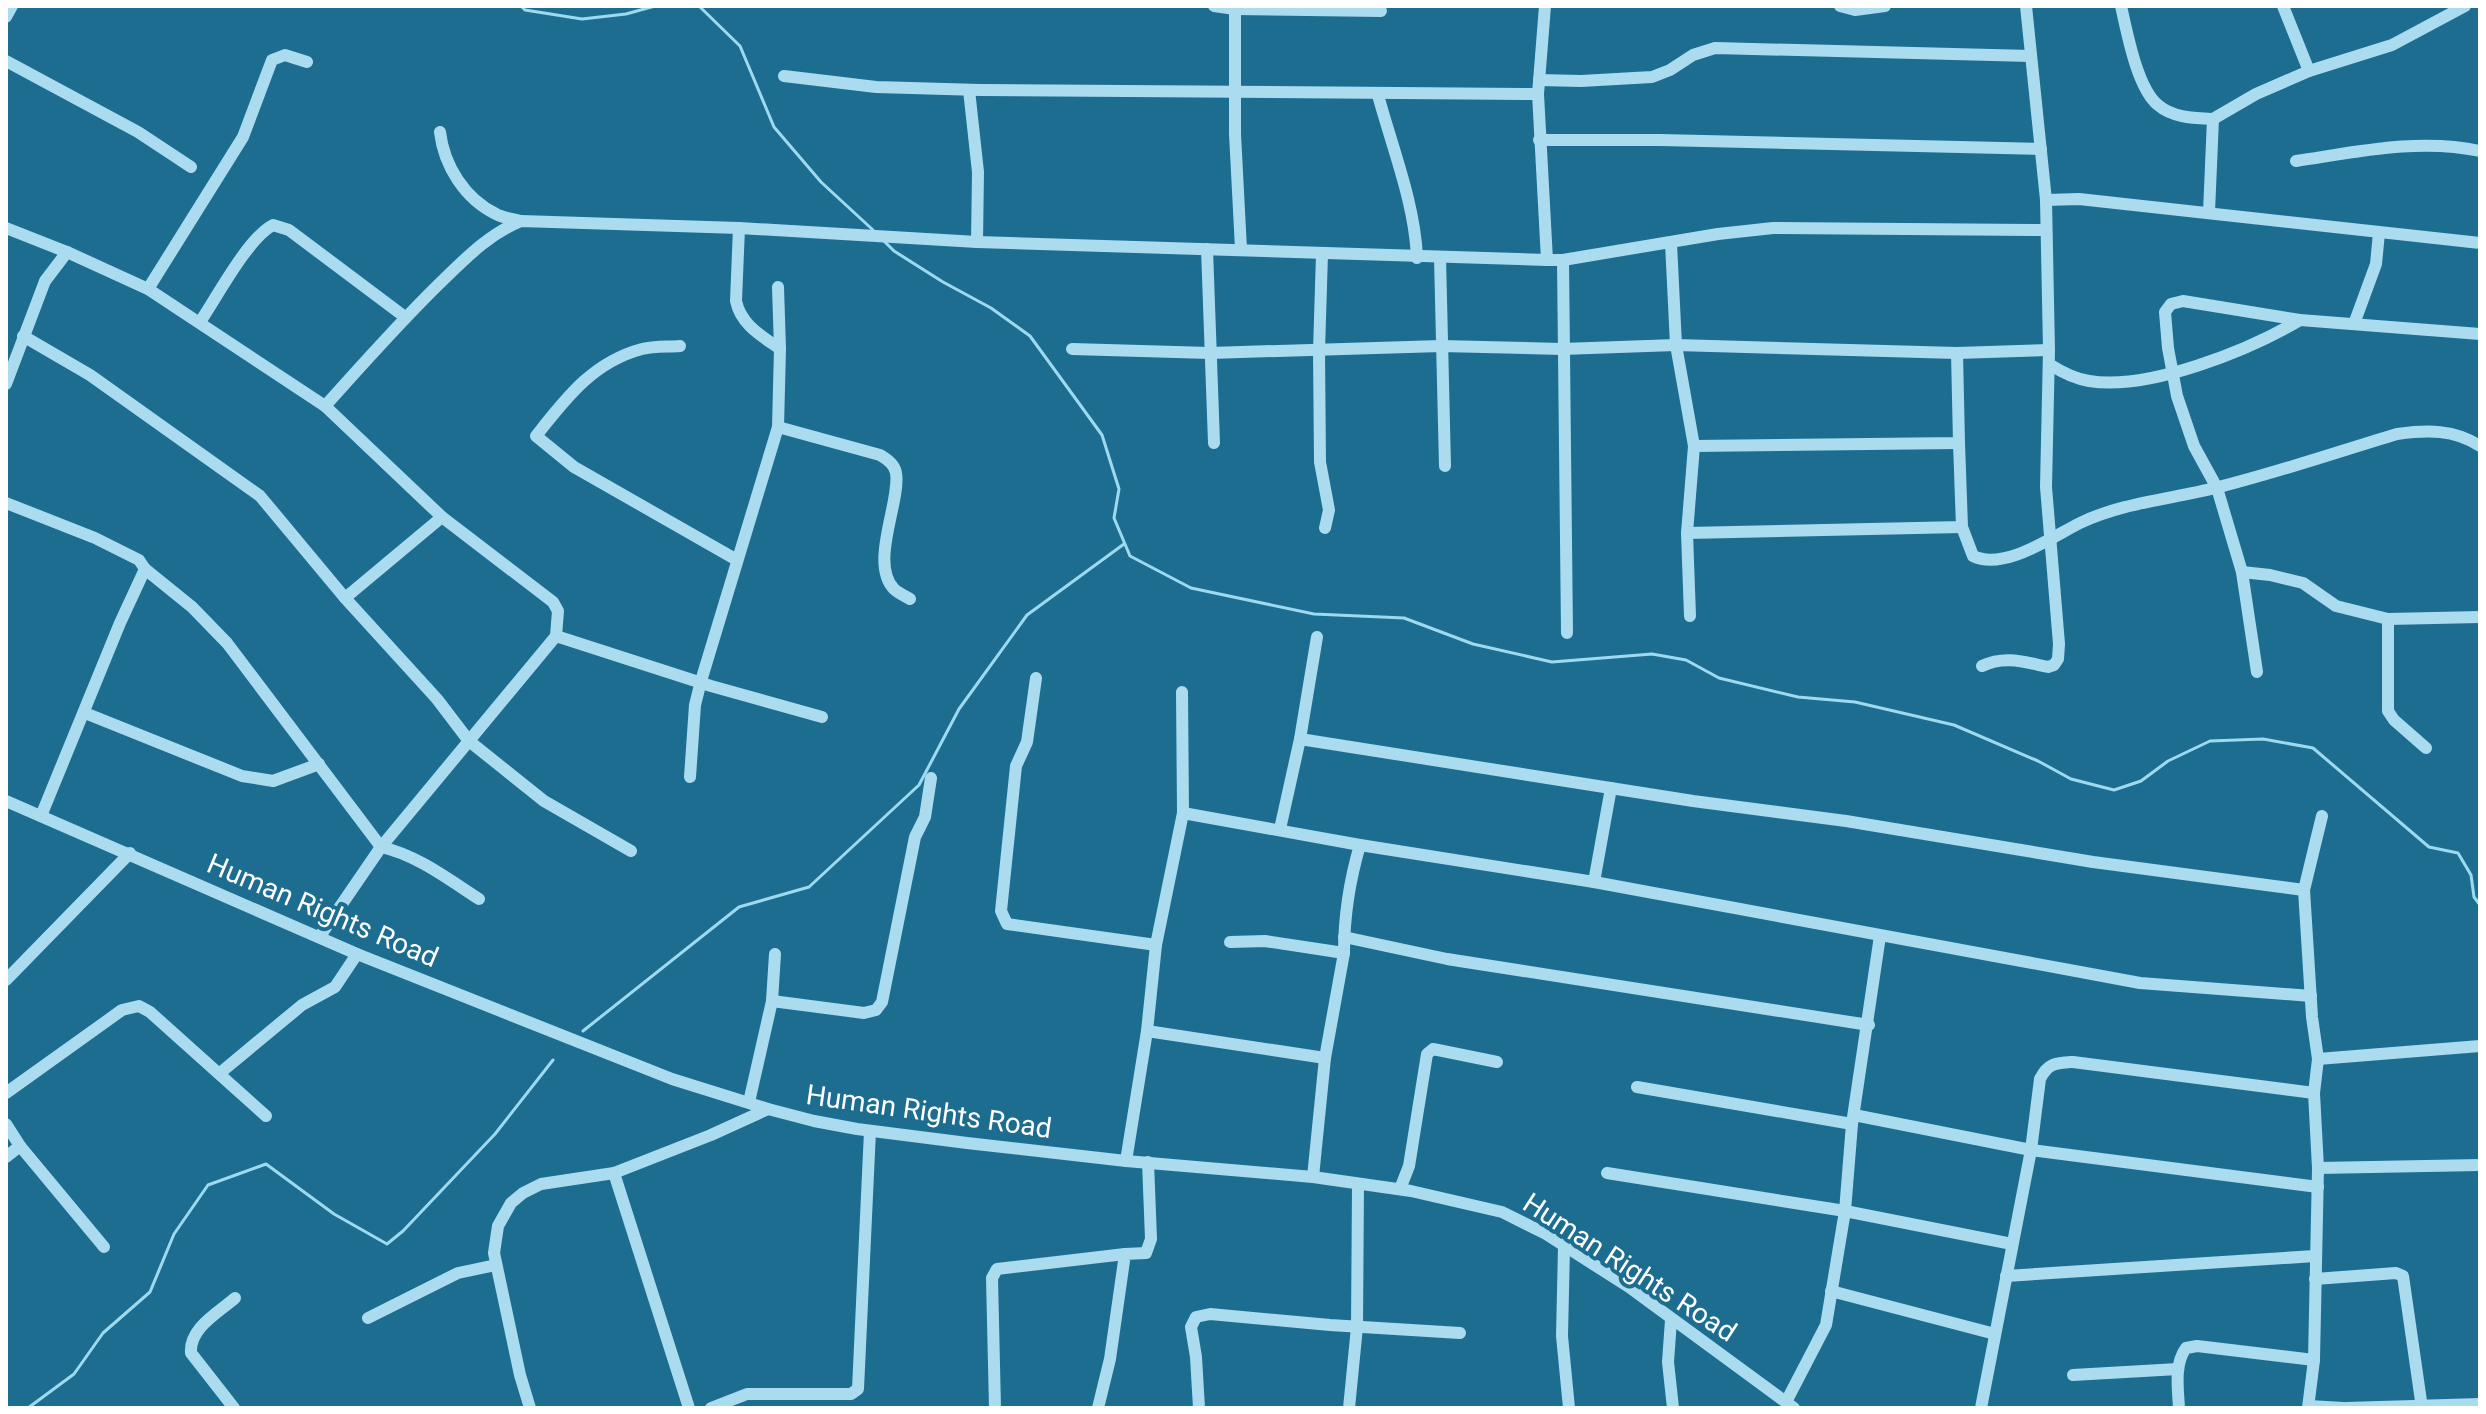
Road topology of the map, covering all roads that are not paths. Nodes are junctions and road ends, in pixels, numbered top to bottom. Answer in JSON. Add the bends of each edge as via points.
{"nodes":[{"id":1,"x":12,"y":6,"type":"edge"},
{"id":2,"x":1214,"y":6,"type":"edge"},
{"id":3,"x":1545,"y":6,"type":"edge"},
{"id":4,"x":1840,"y":6,"type":"edge"},
{"id":5,"x":1885,"y":6,"type":"edge"},
{"id":6,"x":2026,"y":6,"type":"edge"},
{"id":7,"x":2121,"y":6,"type":"edge"},
{"id":8,"x":2283,"y":6,"type":"edge"},
{"id":9,"x":2465,"y":6,"type":"edge"},
{"id":10,"x":1235,"y":8,"type":"edge"},
{"id":11,"x":1381,"y":11,"type":"dead end"},
{"id":12,"x":6,"y":17,"type":"edge"},
{"id":13,"x":2031,"y":56,"type":"junction"},
{"id":14,"x":6,"y":61,"type":"edge"},
{"id":15,"x":307,"y":62,"type":"dead end"},
{"id":16,"x":2309,"y":71,"type":"junction"},
{"id":17,"x":784,"y":76,"type":"dead end"},
{"id":18,"x":1539,"y":80,"type":"junction"},
{"id":19,"x":969,"y":90,"type":"junction"},
{"id":20,"x":1236,"y":93,"type":"junction"},
{"id":21,"x":1538,"y":94,"type":"junction"},
{"id":22,"x":1378,"y":95,"type":"junction"},
{"id":23,"x":2213,"y":119,"type":"junction"},
{"id":24,"x":440,"y":132,"type":"dead end"},
{"id":25,"x":1539,"y":140,"type":"junction"},
{"id":26,"x":2041,"y":149,"type":"junction"},
{"id":27,"x":2480,"y":151,"type":"edge"},
{"id":28,"x":2296,"y":161,"type":"dead end"},
{"id":29,"x":191,"y":167,"type":"dead end"},
{"id":30,"x":2046,"y":200,"type":"junction"},
{"id":31,"x":2209,"y":212,"type":"junction"},
{"id":32,"x":521,"y":221,"type":"junction"},
{"id":33,"x":6,"y":228,"type":"edge"},
{"id":34,"x":739,"y":228,"type":"junction"},
{"id":35,"x":2046,"y":230,"type":"junction"},
{"id":36,"x":2379,"y":233,"type":"junction"},
{"id":37,"x":977,"y":242,"type":"junction"},
{"id":38,"x":1671,"y":243,"type":"junction"},
{"id":39,"x":2480,"y":243,"type":"edge"},
{"id":40,"x":1207,"y":249,"type":"junction"},
{"id":41,"x":1241,"y":249,"type":"junction"},
{"id":42,"x":67,"y":252,"type":"junction"},
{"id":43,"x":1322,"y":254,"type":"junction"},
{"id":44,"x":1440,"y":257,"type":"junction"},
{"id":45,"x":1417,"y":258,"type":"junction"},
{"id":46,"x":1547,"y":260,"type":"junction"},
{"id":47,"x":1563,"y":260,"type":"junction"},
{"id":48,"x":778,"y":287,"type":"dead end"},
{"id":49,"x":148,"y":289,"type":"junction"},
{"id":50,"x":405,"y":317,"type":"junction"},
{"id":51,"x":2300,"y":320,"type":"junction"},
{"id":52,"x":200,"y":322,"type":"junction"},
{"id":53,"x":2354,"y":324,"type":"junction"},
{"id":54,"x":2480,"y":334,"type":"edge"},
{"id":55,"x":23,"y":336,"type":"junction"},
{"id":56,"x":1676,"y":345,"type":"junction"},
{"id":57,"x":680,"y":346,"type":"dead end"},
{"id":58,"x":1441,"y":346,"type":"junction"},
{"id":59,"x":780,"y":349,"type":"junction"},
{"id":60,"x":1072,"y":349,"type":"dead end"},
{"id":61,"x":1562,"y":349,"type":"junction"},
{"id":62,"x":2049,"y":350,"type":"junction"},
{"id":63,"x":1319,"y":351,"type":"junction"},
{"id":64,"x":1210,"y":353,"type":"junction"},
{"id":65,"x":1957,"y":353,"type":"junction"},
{"id":66,"x":2049,"y":364,"type":"junction"},
{"id":67,"x":2173,"y":374,"type":"junction"},
{"id":68,"x":6,"y":384,"type":"edge"},
{"id":69,"x":325,"y":406,"type":"junction"},
{"id":70,"x":778,"y":427,"type":"junction"},
{"id":71,"x":1214,"y":443,"type":"dead end"},
{"id":72,"x":1959,"y":443,"type":"junction"},
{"id":73,"x":1694,"y":446,"type":"junction"},
{"id":74,"x":2480,"y":446,"type":"edge"},
{"id":75,"x":1445,"y":466,"type":"dead end"},
{"id":76,"x":2217,"y":488,"type":"junction"},
{"id":77,"x":6,"y":503,"type":"edge"},
{"id":78,"x":442,"y":517,"type":"junction"},
{"id":79,"x":1962,"y":527,"type":"junction"},
{"id":80,"x":1325,"y":528,"type":"dead end"},
{"id":81,"x":1687,"y":533,"type":"junction"},
{"id":82,"x":2050,"y":541,"type":"junction"},
{"id":83,"x":737,"y":560,"type":"junction"},
{"id":84,"x":145,"y":569,"type":"junction"},
{"id":85,"x":2242,"y":572,"type":"junction"},
{"id":86,"x":345,"y":598,"type":"junction"},
{"id":87,"x":910,"y":599,"type":"dead end"},
{"id":88,"x":1690,"y":616,"type":"dead end"},
{"id":89,"x":2480,"y":617,"type":"edge"},
{"id":90,"x":2388,"y":619,"type":"junction"},
{"id":91,"x":1567,"y":633,"type":"dead end"},
{"id":92,"x":556,"y":636,"type":"junction"},
{"id":93,"x":1317,"y":637,"type":"dead end"},
{"id":94,"x":1982,"y":666,"type":"dead end"},
{"id":95,"x":2257,"y":672,"type":"dead end"},
{"id":96,"x":1036,"y":678,"type":"dead end"},
{"id":97,"x":701,"y":681,"type":"junction"},
{"id":98,"x":1182,"y":692,"type":"dead end"},
{"id":99,"x":85,"y":713,"type":"junction"},
{"id":100,"x":822,"y":717,"type":"dead end"},
{"id":101,"x":1300,"y":739,"type":"junction"},
{"id":102,"x":469,"y":741,"type":"junction"},
{"id":103,"x":2426,"y":748,"type":"dead end"},
{"id":104,"x":319,"y":764,"type":"junction"},
{"id":105,"x":690,"y":777,"type":"dead end"},
{"id":106,"x":931,"y":778,"type":"dead end"},
{"id":107,"x":1611,"y":788,"type":"junction"},
{"id":108,"x":6,"y":801,"type":"edge"},
{"id":109,"x":1183,"y":813,"type":"junction"},
{"id":110,"x":41,"y":816,"type":"junction"},
{"id":111,"x":2322,"y":816,"type":"dead end"},
{"id":112,"x":1280,"y":829,"type":"junction"},
{"id":113,"x":1360,"y":845,"type":"junction"},
{"id":114,"x":381,"y":847,"type":"junction"},
{"id":115,"x":631,"y":851,"type":"dead end"},
{"id":116,"x":130,"y":853,"type":"junction"},
{"id":117,"x":1594,"y":882,"type":"junction"},
{"id":118,"x":2304,"y":890,"type":"junction"},
{"id":119,"x":479,"y":899,"type":"dead end"},
{"id":120,"x":320,"y":936,"type":"junction"},
{"id":121,"x":1880,"y":936,"type":"junction"},
{"id":122,"x":1344,"y":937,"type":"junction"},
{"id":123,"x":1230,"y":942,"type":"dead end"},
{"id":124,"x":1156,"y":945,"type":"junction"},
{"id":125,"x":1344,"y":953,"type":"junction"},
{"id":126,"x":357,"y":954,"type":"junction"},
{"id":127,"x":775,"y":954,"type":"dead end"},
{"id":128,"x":6,"y":980,"type":"edge"},
{"id":129,"x":2311,"y":996,"type":"junction"},
{"id":130,"x":772,"y":1001,"type":"junction"},
{"id":131,"x":1869,"y":1025,"type":"junction"},
{"id":132,"x":1147,"y":1031,"type":"junction"},
{"id":133,"x":2480,"y":1046,"type":"edge"},
{"id":134,"x":1325,"y":1058,"type":"junction"},
{"id":135,"x":2318,"y":1059,"type":"junction"},
{"id":136,"x":1497,"y":1062,"type":"dead end"},
{"id":137,"x":220,"y":1073,"type":"junction"},
{"id":138,"x":1637,"y":1087,"type":"dead end"},
{"id":139,"x":6,"y":1093,"type":"edge"},
{"id":140,"x":2314,"y":1093,"type":"junction"},
{"id":141,"x":749,"y":1102,"type":"junction"},
{"id":142,"x":768,"y":1109,"type":"junction"},
{"id":143,"x":266,"y":1116,"type":"dead end"},
{"id":144,"x":1853,"y":1119,"type":"junction"},
{"id":145,"x":6,"y":1124,"type":"edge"},
{"id":146,"x":870,"y":1131,"type":"junction"},
{"id":147,"x":20,"y":1146,"type":"junction"},
{"id":148,"x":2031,"y":1150,"type":"junction"},
{"id":149,"x":6,"y":1157,"type":"edge"},
{"id":150,"x":1126,"y":1161,"type":"junction"},
{"id":151,"x":1148,"y":1162,"type":"junction"},
{"id":152,"x":2480,"y":1165,"type":"edge"},
{"id":153,"x":2318,"y":1168,"type":"junction"},
{"id":154,"x":614,"y":1173,"type":"junction"},
{"id":155,"x":1607,"y":1173,"type":"dead end"},
{"id":156,"x":1313,"y":1177,"type":"junction"},
{"id":157,"x":1358,"y":1184,"type":"junction"},
{"id":158,"x":2318,"y":1187,"type":"junction"},
{"id":159,"x":1400,"y":1189,"type":"junction"},
{"id":160,"x":1845,"y":1211,"type":"junction"},
{"id":161,"x":2012,"y":1244,"type":"junction"},
{"id":162,"x":104,"y":1247,"type":"dead end"},
{"id":163,"x":1564,"y":1247,"type":"junction"},
{"id":164,"x":1125,"y":1254,"type":"junction"},
{"id":165,"x":2315,"y":1256,"type":"junction"},
{"id":166,"x":496,"y":1265,"type":"junction"},
{"id":167,"x":2006,"y":1276,"type":"junction"},
{"id":168,"x":2315,"y":1279,"type":"junction"},
{"id":169,"x":1831,"y":1291,"type":"junction"},
{"id":170,"x":235,"y":1298,"type":"dead end"},
{"id":171,"x":368,"y":1318,"type":"dead end"},
{"id":172,"x":1671,"y":1320,"type":"junction"},
{"id":173,"x":1357,"y":1327,"type":"junction"},
{"id":174,"x":1460,"y":1333,"type":"dead end"},
{"id":175,"x":1995,"y":1334,"type":"junction"},
{"id":176,"x":2314,"y":1360,"type":"junction"},
{"id":177,"x":2178,"y":1369,"type":"junction"},
{"id":178,"x":2073,"y":1375,"type":"dead end"},
{"id":179,"x":2480,"y":1404,"type":"edge"},
{"id":180,"x":1790,"y":1405,"type":"edge"},
{"id":181,"x":2422,"y":1406,"type":"edge"},
{"id":182,"x":2308,"y":1407,"type":"edge"},
{"id":183,"x":234,"y":1408,"type":"edge"},
{"id":184,"x":530,"y":1408,"type":"edge"},
{"id":185,"x":689,"y":1408,"type":"edge"},
{"id":186,"x":711,"y":1408,"type":"edge"},
{"id":187,"x":995,"y":1408,"type":"edge"},
{"id":188,"x":1098,"y":1408,"type":"edge"},
{"id":189,"x":1199,"y":1408,"type":"edge"},
{"id":190,"x":1349,"y":1408,"type":"edge"},
{"id":191,"x":1569,"y":1408,"type":"edge"},
{"id":192,"x":1673,"y":1408,"type":"edge"},
{"id":193,"x":1981,"y":1408,"type":"edge"},
{"id":194,"x":2179,"y":1408,"type":"edge"},
{"id":195,"x":2344,"y":1408,"type":"edge"}],
"edges":[{"from":1,"to":12,"type":"street"},
{"from":2,"to":10,"type":"street"},
{"from":3,"to":18,"type":"street"},
{"from":4,"to":5,"type":"street"},
{"from":6,"to":13,"type":"street"},
{"from":7,"to":23,"type":"street","via":[[2133,58],[2158,105],[2181,117]]},
{"from":8,"to":16,"type":"street"},
{"from":9,"to":16,"type":"street","via":[[2392,45]]},
{"from":10,"to":11,"type":"street"},
{"from":10,"to":20,"type":"street"},
{"from":13,"to":18,"type":"street","via":[[1715,48],[1652,77]]},
{"from":13,"to":26,"type":"street"},
{"from":14,"to":29,"type":"street","via":[[138,132]]},
{"from":15,"to":49,"type":"street","via":[[285,55],[272,60],[243,137]]},
{"from":16,"to":23,"type":"street"},
{"from":17,"to":19,"type":"street","via":[[876,87]]},
{"from":18,"to":21,"type":"street"},
{"from":19,"to":20,"type":"street"},
{"from":19,"to":37,"type":"street","via":[[978,172]]},
{"from":20,"to":22,"type":"street"},
{"from":20,"to":41,"type":"street"},
{"from":21,"to":22,"type":"street"},
{"from":21,"to":25,"type":"street"},
{"from":22,"to":45,"type":"street"},
{"from":23,"to":31,"type":"street"},
{"from":24,"to":32,"type":"street","via":[[449,166],[470,195],[496,214]]},
{"from":25,"to":26,"type":"street"},
{"from":25,"to":46,"type":"street"},
{"from":26,"to":30,"type":"street"},
{"from":27,"to":28,"type":"street","via":[[2450,145],[2404,146]]},
{"from":30,"to":31,"type":"street"},
{"from":30,"to":35,"type":"street"},
{"from":31,"to":36,"type":"street"},
{"from":32,"to":34,"type":"street"},
{"from":32,"to":50,"type":"street","via":[[482,242]]},
{"from":33,"to":42,"type":"street"},
{"from":34,"to":37,"type":"street"},
{"from":34,"to":59,"type":"street","via":[[738,311],[746,324]]},
{"from":35,"to":38,"type":"street","via":[[1773,228]]},
{"from":35,"to":62,"type":"street"},
{"from":36,"to":39,"type":"street"},
{"from":36,"to":53,"type":"street","via":[[2376,264]]},
{"from":37,"to":40,"type":"street"},
{"from":38,"to":47,"type":"street"},
{"from":38,"to":56,"type":"street"},
{"from":40,"to":41,"type":"street"},
{"from":40,"to":64,"type":"street"},
{"from":41,"to":43,"type":"street"},
{"from":42,"to":49,"type":"street"},
{"from":42,"to":55,"type":"street","via":[[45,281]]},
{"from":43,"to":45,"type":"street"},
{"from":43,"to":63,"type":"street"},
{"from":44,"to":45,"type":"street"},
{"from":44,"to":46,"type":"street"},
{"from":44,"to":58,"type":"street"},
{"from":46,"to":47,"type":"street"},
{"from":47,"to":61,"type":"street"},
{"from":48,"to":59,"type":"street"},
{"from":49,"to":52,"type":"street"},
{"from":50,"to":52,"type":"street","via":[[289,230],[273,225],[252,244]]},
{"from":50,"to":69,"type":"street"},
{"from":51,"to":53,"type":"street"},
{"from":51,"to":67,"type":"street"},
{"from":51,"to":67,"type":"street","via":[[2183,301],[2171,304],[2165,312]]},
{"from":52,"to":69,"type":"street"},
{"from":53,"to":54,"type":"street"},
{"from":55,"to":68,"type":"street"},
{"from":55,"to":86,"type":"street","via":[[90,375],[260,496]]},
{"from":56,"to":61,"type":"street"},
{"from":56,"to":65,"type":"street"},
{"from":56,"to":73,"type":"street"},
{"from":57,"to":83,"type":"street","via":[[643,349],[605,364],[578,383],[536,436],[574,467]]},
{"from":58,"to":61,"type":"street"},
{"from":58,"to":63,"type":"street"},
{"from":58,"to":75,"type":"street"},
{"from":59,"to":70,"type":"street"},
{"from":60,"to":64,"type":"street"},
{"from":61,"to":91,"type":"street"},
{"from":62,"to":65,"type":"street"},
{"from":62,"to":66,"type":"street"},
{"from":63,"to":64,"type":"street"},
{"from":63,"to":80,"type":"street","via":[[1320,462],[1329,510]]},
{"from":64,"to":71,"type":"street"},
{"from":65,"to":72,"type":"street"},
{"from":66,"to":67,"type":"street","via":[[2101,383]]},
{"from":66,"to":82,"type":"street"},
{"from":67,"to":76,"type":"street","via":[[2194,446]]},
{"from":69,"to":78,"type":"street"},
{"from":70,"to":83,"type":"street"},
{"from":70,"to":87,"type":"street","via":[[890,461],[896,473],[886,567],[894,589]]},
{"from":72,"to":73,"type":"street"},
{"from":72,"to":79,"type":"street"},
{"from":73,"to":81,"type":"street"},
{"from":74,"to":76,"type":"street","via":[[2452,432],[2397,434]]},
{"from":76,"to":82,"type":"street","via":[[2081,522]]},
{"from":76,"to":85,"type":"street"},
{"from":77,"to":84,"type":"street","via":[[114,547]]},
{"from":78,"to":86,"type":"street"},
{"from":78,"to":92,"type":"street","via":[[553,602],[558,611]]},
{"from":79,"to":81,"type":"street"},
{"from":79,"to":82,"type":"street","via":[[1973,556],[1980,560],[1999,559]]},
{"from":81,"to":88,"type":"street"},
{"from":82,"to":94,"type":"street","via":[[2058,659],[2048,667],[2006,658]]},
{"from":83,"to":97,"type":"street"},
{"from":84,"to":99,"type":"street"},
{"from":84,"to":104,"type":"street","via":[[227,643]]},
{"from":85,"to":90,"type":"street","via":[[2303,583],[2336,606]]},
{"from":85,"to":95,"type":"street"},
{"from":86,"to":102,"type":"street"},
{"from":89,"to":90,"type":"street"},
{"from":90,"to":103,"type":"street","via":[[2388,711]]},
{"from":92,"to":97,"type":"street"},
{"from":92,"to":102,"type":"street"},
{"from":93,"to":101,"type":"street"},
{"from":96,"to":124,"type":"street","via":[[1027,742],[1016,766],[1003,919],[1007,924]]},
{"from":97,"to":100,"type":"street"},
{"from":97,"to":105,"type":"street"},
{"from":98,"to":109,"type":"street"},
{"from":99,"to":104,"type":"street","via":[[242,776],[273,781]]},
{"from":99,"to":110,"type":"street"},
{"from":101,"to":107,"type":"street"},
{"from":101,"to":112,"type":"street"},
{"from":102,"to":114,"type":"street"},
{"from":102,"to":115,"type":"street","via":[[544,801]]},
{"from":104,"to":114,"type":"street"},
{"from":106,"to":130,"type":"street","via":[[882,1002],[864,1013]]},
{"from":107,"to":117,"type":"street"},
{"from":107,"to":118,"type":"street"},
{"from":108,"to":110,"type":"street","name":"Human Rights Road"},
{"from":109,"to":112,"type":"street"},
{"from":109,"to":124,"type":"street"},
{"from":110,"to":116,"type":"street","name":"Human Rights Road"},
{"from":111,"to":118,"type":"street"},
{"from":112,"to":113,"type":"street"},
{"from":113,"to":117,"type":"street"},
{"from":113,"to":122,"type":"street"},
{"from":114,"to":119,"type":"street","via":[[401,851]]},
{"from":114,"to":120,"type":"street"},
{"from":116,"to":120,"type":"street","name":"Human Rights Road"},
{"from":116,"to":128,"type":"street"},
{"from":117,"to":121,"type":"street"},
{"from":118,"to":129,"type":"street"},
{"from":120,"to":126,"type":"street","name":"Human Rights Road"},
{"from":121,"to":129,"type":"street","via":[[2140,983]]},
{"from":121,"to":131,"type":"street"},
{"from":122,"to":125,"type":"street"},
{"from":122,"to":131,"type":"street","via":[[1447,959]]},
{"from":123,"to":125,"type":"street","via":[[1265,941]]},
{"from":124,"to":132,"type":"street"},
{"from":125,"to":134,"type":"street"},
{"from":126,"to":137,"type":"street","via":[[335,987],[302,1005]]},
{"from":126,"to":141,"type":"street","name":"Human Rights Road","via":[[672,1079]]},
{"from":127,"to":130,"type":"street"},
{"from":129,"to":135,"type":"street"},
{"from":130,"to":141,"type":"street"},
{"from":131,"to":144,"type":"street"},
{"from":132,"to":134,"type":"street"},
{"from":132,"to":150,"type":"street"},
{"from":133,"to":135,"type":"street"},
{"from":134,"to":156,"type":"street"},
{"from":135,"to":140,"type":"street"},
{"from":136,"to":159,"type":"street","via":[[1433,1049],[1427,1054],[1409,1166]]},
{"from":137,"to":139,"type":"street","via":[[139,1006],[122,1010]]},
{"from":137,"to":143,"type":"street"},
{"from":138,"to":144,"type":"street"},
{"from":140,"to":148,"type":"street","via":[[2056,1063],[2045,1068],[2040,1079]]},
{"from":140,"to":153,"type":"street"},
{"from":141,"to":142,"type":"street","name":"Human Rights Road"},
{"from":142,"to":146,"type":"street","name":"Human Rights Road"},
{"from":142,"to":154,"type":"street"},
{"from":144,"to":148,"type":"street"},
{"from":144,"to":160,"type":"street"},
{"from":145,"to":147,"type":"street"},
{"from":146,"to":150,"type":"street","name":"Human Rights Road"},
{"from":146,"to":186,"type":"street","via":[[858,1389],[851,1394],[747,1394]]},
{"from":147,"to":149,"type":"street"},
{"from":147,"to":162,"type":"street"},
{"from":148,"to":158,"type":"street"},
{"from":148,"to":161,"type":"street"},
{"from":150,"to":151,"type":"street","name":"Human Rights Road"},
{"from":151,"to":156,"type":"street","name":"Human Rights Road"},
{"from":151,"to":164,"type":"street","via":[[1151,1239],[1146,1253]]},
{"from":152,"to":153,"type":"street"},
{"from":153,"to":158,"type":"street"},
{"from":154,"to":166,"type":"street","via":[[541,1184],[523,1193],[498,1226]]},
{"from":154,"to":185,"type":"street"},
{"from":155,"to":160,"type":"street"},
{"from":156,"to":157,"type":"street","name":"Human Rights Road"},
{"from":157,"to":159,"type":"street","name":"Human Rights Road"},
{"from":157,"to":173,"type":"street"},
{"from":158,"to":165,"type":"street"},
{"from":159,"to":163,"type":"street","name":"Human Rights Road","via":[[1502,1212]]},
{"from":160,"to":161,"type":"street"},
{"from":160,"to":169,"type":"street"},
{"from":161,"to":167,"type":"street"},
{"from":163,"to":172,"type":"street","name":"Human Rights Road"},
{"from":163,"to":191,"type":"street","via":[[1562,1336]]},
{"from":164,"to":187,"type":"street","via":[[997,1269],[992,1278]]},
{"from":164,"to":188,"type":"street"},
{"from":165,"to":167,"type":"street"},
{"from":165,"to":168,"type":"street"},
{"from":166,"to":171,"type":"street","via":[[458,1273]]},
{"from":166,"to":184,"type":"street"},
{"from":167,"to":175,"type":"street"},
{"from":168,"to":176,"type":"street"},
{"from":168,"to":181,"type":"street","via":[[2403,1276]]},
{"from":169,"to":175,"type":"street"},
{"from":169,"to":180,"type":"street","via":[[1826,1325]]},
{"from":170,"to":183,"type":"street","via":[[199,1328],[190,1345]]},
{"from":172,"to":180,"type":"street","name":"Human Rights Road"},
{"from":172,"to":192,"type":"street"},
{"from":173,"to":174,"type":"street"},
{"from":173,"to":189,"type":"street","via":[[1196,1317],[1191,1327]]},
{"from":173,"to":190,"type":"street"},
{"from":175,"to":193,"type":"street"},
{"from":176,"to":177,"type":"street","via":[[2197,1346],[2186,1348]]},
{"from":176,"to":182,"type":"street"},
{"from":177,"to":178,"type":"street"},
{"from":177,"to":194,"type":"street"},
{"from":179,"to":181,"type":"street"},
{"from":181,"to":195,"type":"street"},
{"from":182,"to":195,"type":"street"}]}
